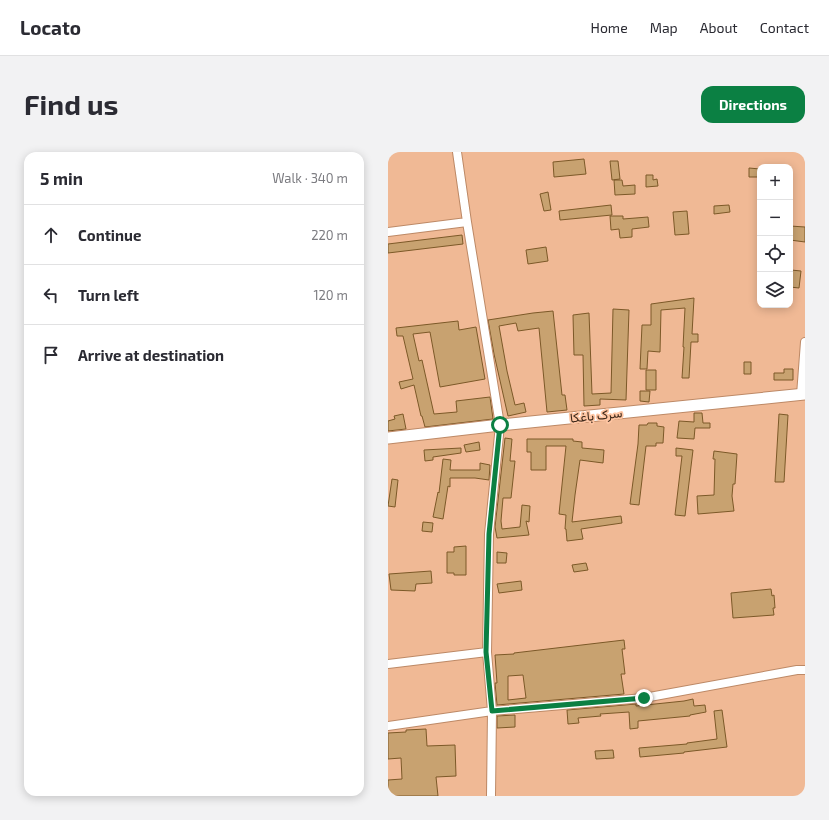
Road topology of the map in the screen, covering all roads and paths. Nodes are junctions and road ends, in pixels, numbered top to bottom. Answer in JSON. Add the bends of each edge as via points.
{"nodes":[{"id":1,"x":457,"y":152,"type":"edge"},
{"id":2,"x":467,"y":222,"type":"junction"},
{"id":3,"x":388,"y":232,"type":"edge"},
{"id":4,"x":805,"y":342,"type":"edge"},
{"id":5,"x":803,"y":394,"type":"edge"},
{"id":6,"x":500,"y":425,"type":"junction"},
{"id":7,"x":388,"y":438,"type":"edge"},
{"id":8,"x":486,"y":652,"type":"junction"},
{"id":9,"x":388,"y":664,"type":"edge"},
{"id":10,"x":805,"y":670,"type":"edge"},
{"id":11,"x":492,"y":711,"type":"junction"},
{"id":12,"x":388,"y":726,"type":"edge"},
{"id":13,"x":491,"y":796,"type":"edge"}],
"edges":[{"from":1,"to":2,"type":"street"},
{"from":2,"to":3,"type":"street"},
{"from":2,"to":6,"type":"street"},
{"from":4,"to":5,"type":"street"},
{"from":5,"to":6,"type":"street","name":"سرک باغکا"},
{"from":6,"to":7,"type":"street","name":"سرک باغکا"},
{"from":6,"to":8,"type":"street","via":[[489,534]]},
{"from":8,"to":9,"type":"street"},
{"from":8,"to":11,"type":"street"},
{"from":10,"to":11,"type":"street","via":[[644,698]]},
{"from":11,"to":12,"type":"street"},
{"from":11,"to":13,"type":"street"}]}
